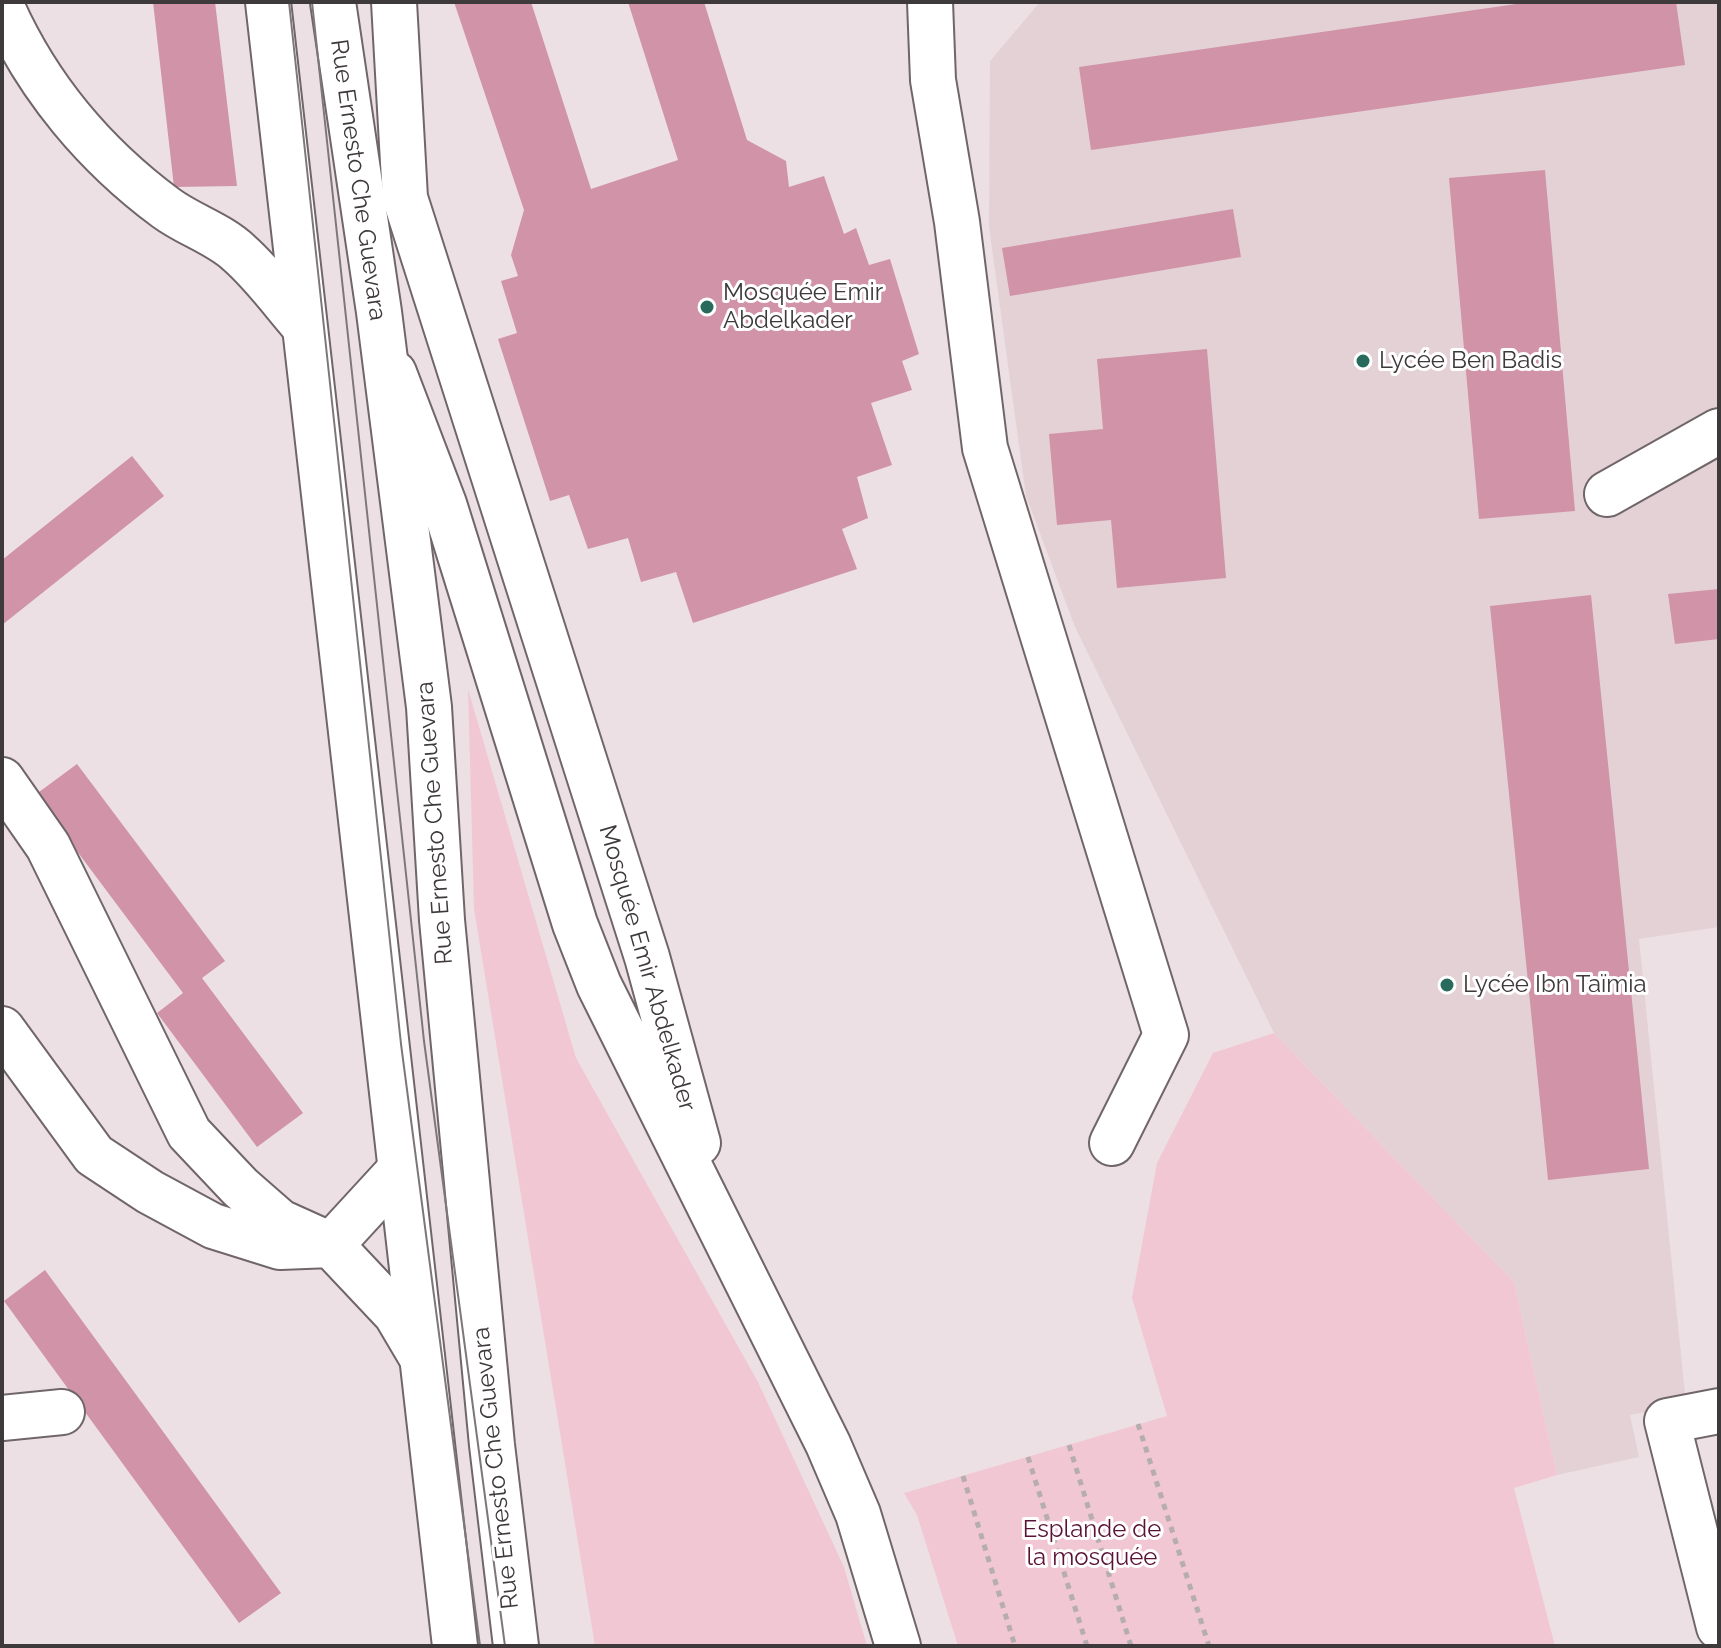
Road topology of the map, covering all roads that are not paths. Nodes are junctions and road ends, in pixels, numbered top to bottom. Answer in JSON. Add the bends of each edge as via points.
{"nodes":[{"id":1,"x":268,"y":2,"type":"edge"},
{"id":2,"x":333,"y":2,"type":"edge"},
{"id":3,"x":394,"y":2,"type":"edge"},
{"id":4,"x":930,"y":2,"type":"edge"},
{"id":5,"x":2,"y":7,"type":"edge"},
{"id":6,"x":304,"y":326,"type":"junction"},
{"id":7,"x":382,"y":341,"type":"junction"},
{"id":8,"x":1719,"y":431,"type":"edge"},
{"id":9,"x":1607,"y":494,"type":"dead end"},
{"id":10,"x":2,"y":780,"type":"edge"},
{"id":11,"x":2,"y":1029,"type":"edge"},
{"id":12,"x":1112,"y":1143,"type":"dead end"},
{"id":13,"x":399,"y":1171,"type":"junction"},
{"id":14,"x":724,"y":1240,"type":"junction"},
{"id":15,"x":331,"y":1245,"type":"junction"},
{"id":16,"x":422,"y":1358,"type":"junction"},
{"id":17,"x":1719,"y":1411,"type":"edge"},
{"id":18,"x":62,"y":1412,"type":"dead end"},
{"id":19,"x":2,"y":1418,"type":"edge"},
{"id":20,"x":1719,"y":1627,"type":"edge"},
{"id":21,"x":455,"y":1646,"type":"edge"},
{"id":22,"x":516,"y":1646,"type":"edge"},
{"id":23,"x":898,"y":1646,"type":"edge"}],
"edges":[{"from":1,"to":6,"type":"street"},
{"from":2,"to":7,"type":"street","name":"Rue Ernesto Che Guevara"},
{"from":3,"to":14,"type":"street","name":"Mosquée Emir Abdelkader","via":[[405,198],[647,957]]},
{"from":4,"to":12,"type":"street","via":[[933,80],[985,448],[1166,1035]]},
{"from":5,"to":6,"type":"street","via":[[36,72],[74,123],[169,210],[238,252]]},
{"from":6,"to":13,"type":"street"},
{"from":7,"to":14,"type":"street","via":[[444,504],[575,924],[599,985]]},
{"from":7,"to":22,"type":"street","name":"Rue Ernesto Che Guevara","via":[[429,707],[442,920]]},
{"from":8,"to":9,"type":"street"},
{"from":10,"to":15,"type":"street","via":[[48,846],[189,1133],[280,1222]]},
{"from":11,"to":15,"type":"street","via":[[94,1155],[150,1192],[213,1226],[280,1247]]},
{"from":13,"to":15,"type":"street"},
{"from":13,"to":16,"type":"street"},
{"from":14,"to":23,"type":"street","via":[[834,1458],[858,1514]]},
{"from":15,"to":16,"type":"street","via":[[396,1314]]},
{"from":16,"to":21,"type":"street"},
{"from":17,"to":20,"type":"street","via":[[1667,1421]]},
{"from":18,"to":19,"type":"street"}]}
